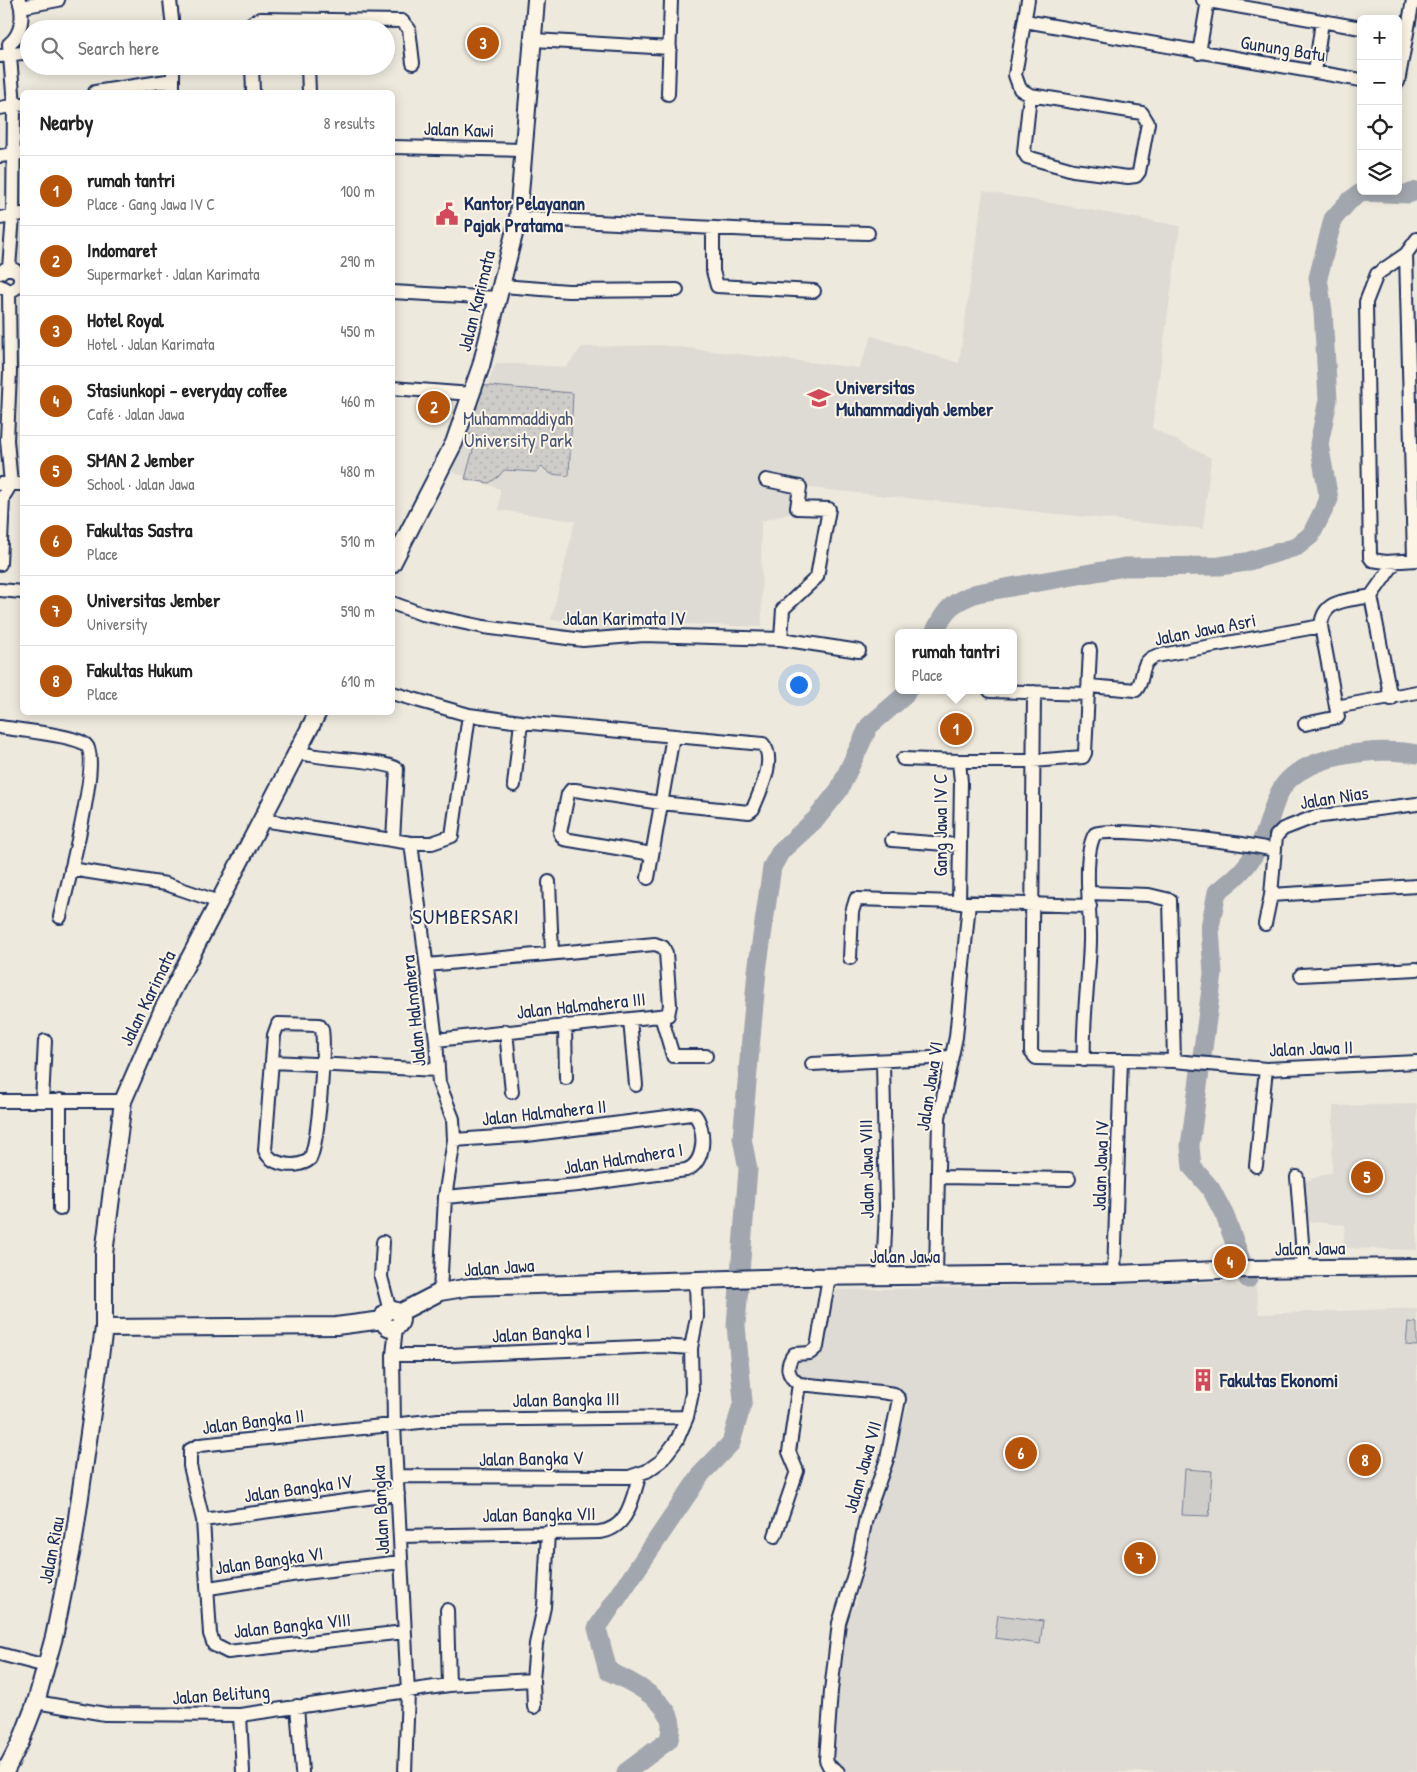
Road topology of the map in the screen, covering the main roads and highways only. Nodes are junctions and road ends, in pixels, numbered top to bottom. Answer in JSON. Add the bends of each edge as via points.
{"nodes":[{"id":1,"x":536,"y":0,"type":"edge"},
{"id":2,"x":395,"y":558,"type":"edge"},
{"id":3,"x":316,"y":715,"type":"edge"},
{"id":4,"x":1417,"y":1267,"type":"edge"},
{"id":5,"x":104,"y":1328,"type":"junction"},
{"id":6,"x":5,"y":1772,"type":"edge"}],
"edges":[{"from":1,"to":2,"type":"main road","name":"Jalan Karimata","via":[[518,218],[472,394],[454,443]]},
{"from":3,"to":5,"type":"main road","name":"Jalan Karimata","via":[[163,1009],[122,1102],[104,1254]]},
{"from":4,"to":5,"type":"main road","name":"Jalan Jawa","via":[[772,1277],[479,1286],[440,1292],[392,1318],[336,1326]]},
{"from":5,"to":6,"type":"main road","name":"Jalan Riau","via":[[74,1539],[46,1666],[21,1741]]}]}
